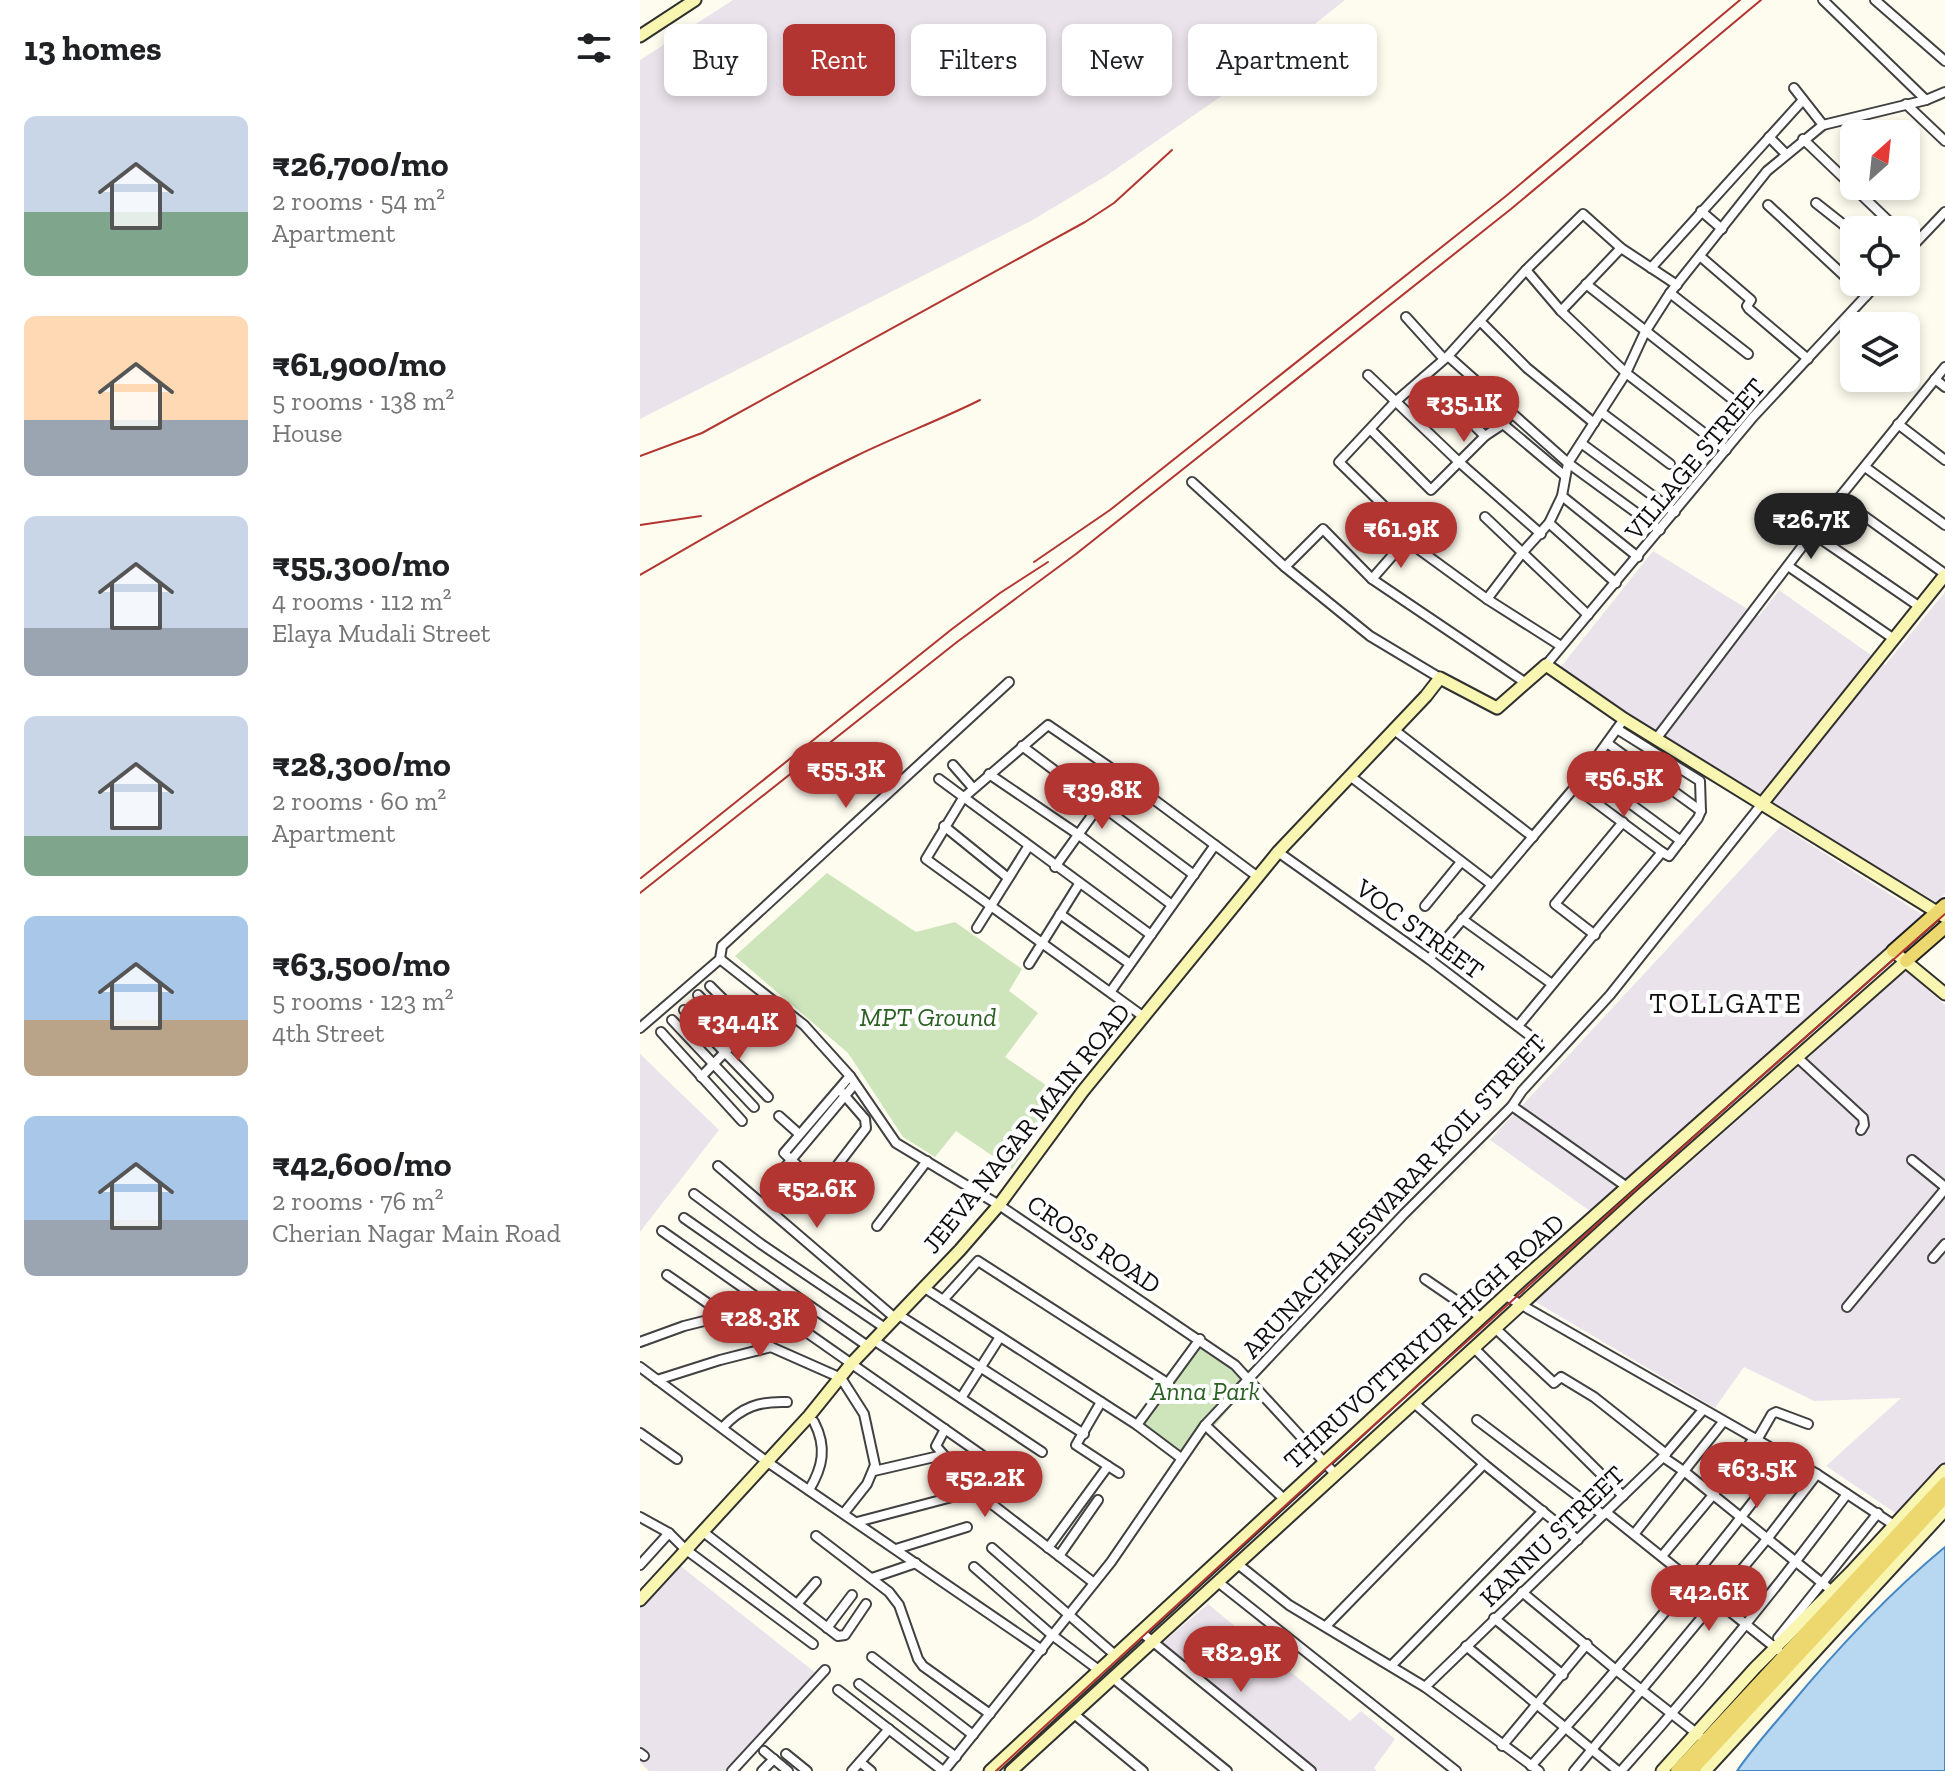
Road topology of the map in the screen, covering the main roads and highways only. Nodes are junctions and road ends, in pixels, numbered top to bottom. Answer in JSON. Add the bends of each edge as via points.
{"nodes":[{"id":1,"x":1942,"y":911,"type":"edge"},
{"id":2,"x":1945,"y":927,"type":"edge"},
{"id":3,"x":1893,"y":951,"type":"road end"},
{"id":4,"x":1906,"y":961,"type":"road end"},
{"id":5,"x":1945,"y":1483,"type":"edge"},
{"id":6,"x":1945,"y":1497,"type":"edge"},
{"id":7,"x":1705,"y":1740,"type":"junction"},
{"id":8,"x":1677,"y":1771,"type":"edge"},
{"id":9,"x":1691,"y":1771,"type":"edge"}],
"edges":[{"from":1,"to":3,"type":"main road"},
{"from":2,"to":4,"type":"main road"},
{"from":5,"to":7,"type":"main road","via":[[1778,1649]]},
{"from":6,"to":7,"type":"main road"},
{"from":7,"to":8,"type":"main road"},
{"from":7,"to":9,"type":"main road"}]}
